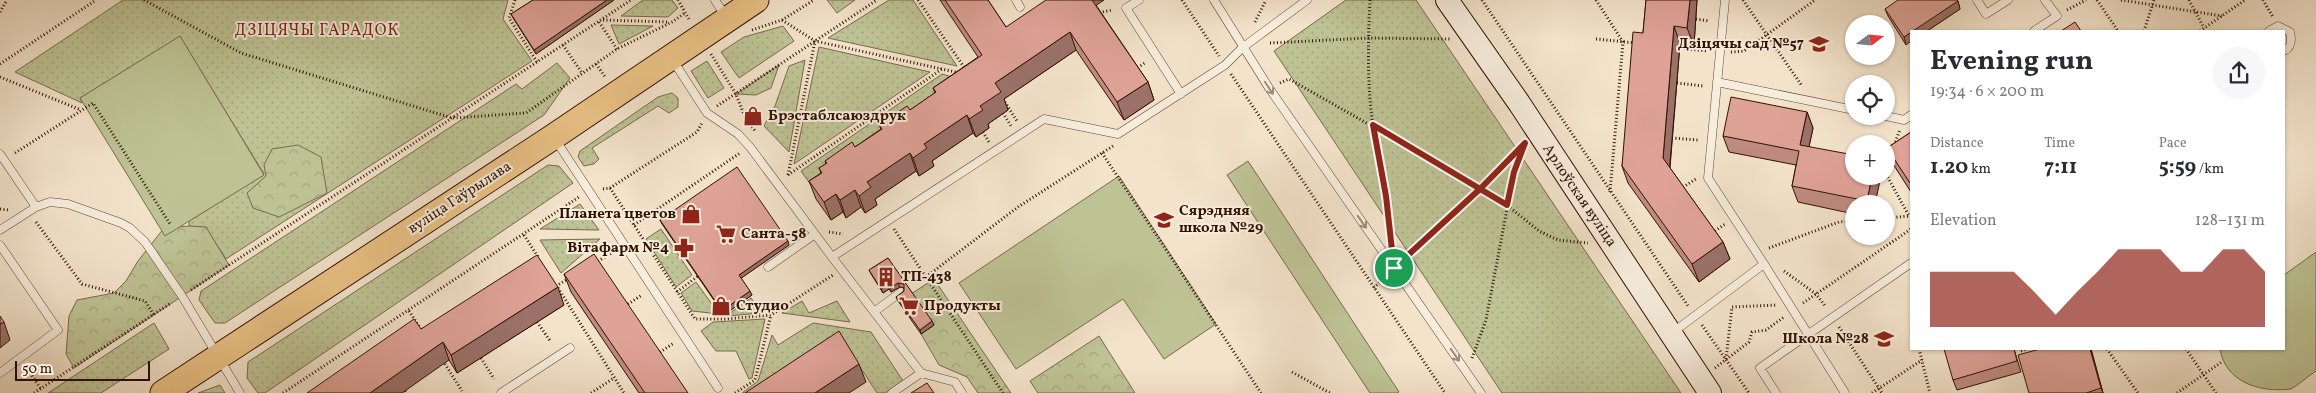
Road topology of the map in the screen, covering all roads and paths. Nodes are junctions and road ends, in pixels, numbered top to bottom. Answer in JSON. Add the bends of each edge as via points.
{"nodes":[{"id":1,"x":7,"y":0,"type":"edge"},
{"id":2,"x":96,"y":0,"type":"edge"},
{"id":3,"x":144,"y":0,"type":"edge"},
{"id":4,"x":515,"y":0,"type":"edge"},
{"id":5,"x":631,"y":0,"type":"edge"},
{"id":6,"x":678,"y":0,"type":"edge"},
{"id":7,"x":756,"y":0,"type":"edge"},
{"id":8,"x":877,"y":0,"type":"edge"},
{"id":9,"x":918,"y":0,"type":"edge"},
{"id":10,"x":1139,"y":0,"type":"edge"},
{"id":11,"x":1182,"y":0,"type":"edge"},
{"id":12,"x":1214,"y":0,"type":"edge"},
{"id":13,"x":1307,"y":0,"type":"edge"},
{"id":14,"x":1370,"y":0,"type":"edge"},
{"id":15,"x":1447,"y":0,"type":"edge"},
{"id":16,"x":1482,"y":0,"type":"edge"},
{"id":17,"x":1596,"y":0,"type":"edge"},
{"id":18,"x":1725,"y":0,"type":"edge"},
{"id":19,"x":1743,"y":0,"type":"edge"},
{"id":20,"x":1815,"y":0,"type":"edge"},
{"id":21,"x":1978,"y":0,"type":"edge"},
{"id":22,"x":2008,"y":0,"type":"edge"},
{"id":23,"x":2045,"y":0,"type":"edge"},
{"id":24,"x":2086,"y":0,"type":"edge"},
{"id":25,"x":2097,"y":0,"type":"edge"},
{"id":26,"x":2121,"y":0,"type":"edge"},
{"id":27,"x":2154,"y":0,"type":"edge"},
{"id":28,"x":2189,"y":0,"type":"edge"},
{"id":29,"x":2244,"y":0,"type":"edge"},
{"id":30,"x":2263,"y":0,"type":"edge"},
{"id":31,"x":811,"y":1,"type":"edge"},
{"id":32,"x":2152,"y":5,"type":"junction"},
{"id":33,"x":1113,"y":10,"type":"dead end"},
{"id":34,"x":0,"y":12,"type":"edge"},
{"id":35,"x":2194,"y":12,"type":"junction"},
{"id":36,"x":685,"y":13,"type":"junction"},
{"id":37,"x":1095,"y":13,"type":"edge"},
{"id":38,"x":2057,"y":16,"type":"junction"},
{"id":39,"x":2222,"y":16,"type":"junction"},
{"id":40,"x":729,"y":17,"type":"edge"},
{"id":41,"x":1696,"y":19,"type":"dead end"},
{"id":42,"x":782,"y":20,"type":"junction"},
{"id":43,"x":601,"y":21,"type":"junction"},
{"id":44,"x":1709,"y":21,"type":"dead end"},
{"id":45,"x":672,"y":22,"type":"junction"},
{"id":46,"x":692,"y":24,"type":"dead end"},
{"id":47,"x":2278,"y":26,"type":"junction"},
{"id":48,"x":2204,"y":28,"type":"junction"},
{"id":49,"x":2036,"y":30,"type":"edge"},
{"id":50,"x":2117,"y":30,"type":"edge"},
{"id":51,"x":2144,"y":30,"type":"edge"},
{"id":52,"x":2201,"y":30,"type":"edge"},
{"id":53,"x":2271,"y":30,"type":"edge"},
{"id":54,"x":1767,"y":35,"type":"junction"},
{"id":55,"x":1368,"y":38,"type":"junction"},
{"id":56,"x":1596,"y":39,"type":"dead end"},
{"id":57,"x":815,"y":41,"type":"junction"},
{"id":58,"x":1474,"y":41,"type":"junction"},
{"id":59,"x":1623,"y":42,"type":"junction"},
{"id":60,"x":1642,"y":44,"type":"edge"},
{"id":61,"x":563,"y":45,"type":"junction"},
{"id":62,"x":1669,"y":47,"type":"edge"},
{"id":63,"x":1242,"y":48,"type":"junction"},
{"id":64,"x":617,"y":49,"type":"junction"},
{"id":65,"x":718,"y":50,"type":"dead end"},
{"id":66,"x":2285,"y":50,"type":"edge"},
{"id":67,"x":1720,"y":52,"type":"junction"},
{"id":68,"x":671,"y":58,"type":"junction"},
{"id":69,"x":537,"y":62,"type":"junction"},
{"id":70,"x":1146,"y":62,"type":"dead end"},
{"id":71,"x":0,"y":64,"type":"edge"},
{"id":72,"x":1225,"y":65,"type":"junction"},
{"id":73,"x":942,"y":69,"type":"junction"},
{"id":74,"x":1134,"y":70,"type":"edge"},
{"id":75,"x":582,"y":73,"type":"junction"},
{"id":76,"x":0,"y":77,"type":"edge"},
{"id":77,"x":1717,"y":82,"type":"junction"},
{"id":78,"x":1677,"y":83,"type":"dead end"},
{"id":79,"x":1703,"y":86,"type":"dead end"},
{"id":80,"x":1269,"y":88,"type":"junction"},
{"id":81,"x":1000,"y":93,"type":"edge"},
{"id":82,"x":736,"y":94,"type":"junction"},
{"id":83,"x":1181,"y":94,"type":"junction"},
{"id":84,"x":1812,"y":101,"type":"junction"},
{"id":85,"x":1845,"y":108,"type":"edge"},
{"id":86,"x":81,"y":110,"type":"junction"},
{"id":87,"x":707,"y":113,"type":"junction"},
{"id":88,"x":1003,"y":113,"type":"dead end"},
{"id":89,"x":1910,"y":116,"type":"edge"},
{"id":90,"x":452,"y":118,"type":"junction"},
{"id":91,"x":1895,"y":118,"type":"edge"},
{"id":92,"x":1904,"y":120,"type":"junction"},
{"id":93,"x":1373,"y":125,"type":"junction"},
{"id":94,"x":983,"y":132,"type":"edge"},
{"id":95,"x":554,"y":137,"type":"junction"},
{"id":96,"x":761,"y":138,"type":"dead end"},
{"id":97,"x":998,"y":138,"type":"dead end"},
{"id":98,"x":1672,"y":138,"type":"dead end"},
{"id":99,"x":1698,"y":140,"type":"dead end"},
{"id":100,"x":1895,"y":142,"type":"edge"},
{"id":101,"x":990,"y":143,"type":"junction"},
{"id":102,"x":982,"y":149,"type":"dead end"},
{"id":103,"x":2,"y":157,"type":"edge"},
{"id":104,"x":722,"y":166,"type":"dead end"},
{"id":105,"x":782,"y":167,"type":"dead end"},
{"id":106,"x":788,"y":175,"type":"junction"},
{"id":107,"x":1696,"y":179,"type":"dead end"},
{"id":108,"x":793,"y":182,"type":"dead end"},
{"id":109,"x":1892,"y":185,"type":"edge"},
{"id":110,"x":610,"y":188,"type":"junction"},
{"id":111,"x":1481,"y":188,"type":"junction"},
{"id":112,"x":1680,"y":190,"type":"edge"},
{"id":113,"x":588,"y":191,"type":"junction"},
{"id":114,"x":1610,"y":192,"type":"junction"},
{"id":115,"x":1507,"y":205,"type":"junction"},
{"id":116,"x":36,"y":207,"type":"junction"},
{"id":117,"x":0,"y":209,"type":"edge"},
{"id":118,"x":28,"y":212,"type":"junction"},
{"id":119,"x":1910,"y":216,"type":"edge"},
{"id":120,"x":1895,"y":217,"type":"edge"},
{"id":121,"x":888,"y":220,"type":"junction"},
{"id":122,"x":1845,"y":222,"type":"edge"},
{"id":123,"x":170,"y":224,"type":"dead end"},
{"id":124,"x":1725,"y":224,"type":"dead end"},
{"id":125,"x":634,"y":225,"type":"junction"},
{"id":126,"x":824,"y":225,"type":"dead end"},
{"id":127,"x":1910,"y":229,"type":"edge"},
{"id":128,"x":0,"y":230,"type":"edge"},
{"id":129,"x":851,"y":233,"type":"dead end"},
{"id":130,"x":1711,"y":233,"type":"edge"},
{"id":131,"x":615,"y":234,"type":"junction"},
{"id":132,"x":815,"y":234,"type":"junction"},
{"id":133,"x":524,"y":235,"type":"junction"},
{"id":134,"x":1591,"y":244,"type":"dead end"},
{"id":135,"x":0,"y":245,"type":"edge"},
{"id":136,"x":1756,"y":252,"type":"junction"},
{"id":137,"x":832,"y":257,"type":"junction"},
{"id":138,"x":543,"y":264,"type":"edge"},
{"id":139,"x":1764,"y":264,"type":"junction"},
{"id":140,"x":1910,"y":264,"type":"edge"},
{"id":141,"x":589,"y":266,"type":"edge"},
{"id":142,"x":768,"y":267,"type":"dead end"},
{"id":143,"x":1394,"y":268,"type":"junction"},
{"id":144,"x":842,"y":270,"type":"junction"},
{"id":145,"x":572,"y":276,"type":"edge"},
{"id":146,"x":698,"y":276,"type":"edge"},
{"id":147,"x":926,"y":277,"type":"junction"},
{"id":148,"x":552,"y":278,"type":"edge"},
{"id":149,"x":556,"y":286,"type":"junction"},
{"id":150,"x":1374,"y":288,"type":"junction"},
{"id":151,"x":677,"y":292,"type":"junction"},
{"id":152,"x":901,"y":292,"type":"edge"},
{"id":153,"x":1816,"y":294,"type":"junction"},
{"id":154,"x":642,"y":295,"type":"dead end"},
{"id":155,"x":182,"y":296,"type":"junction"},
{"id":156,"x":1803,"y":303,"type":"junction"},
{"id":157,"x":624,"y":307,"type":"edge"},
{"id":158,"x":1791,"y":307,"type":"junction"},
{"id":159,"x":409,"y":311,"type":"junction"},
{"id":160,"x":874,"y":312,"type":"junction"},
{"id":161,"x":154,"y":315,"type":"junction"},
{"id":162,"x":771,"y":315,"type":"junction"},
{"id":163,"x":1695,"y":316,"type":"junction"},
{"id":164,"x":1833,"y":317,"type":"junction"},
{"id":165,"x":537,"y":322,"type":"edge"},
{"id":166,"x":1671,"y":334,"type":"junction"},
{"id":167,"x":425,"y":335,"type":"edge"},
{"id":168,"x":1808,"y":335,"type":"junction"},
{"id":169,"x":551,"y":342,"type":"dead end"},
{"id":170,"x":674,"y":343,"type":"dead end"},
{"id":171,"x":570,"y":348,"type":"dead end"},
{"id":172,"x":1919,"y":350,"type":"edge"},
{"id":173,"x":2024,"y":350,"type":"edge"},
{"id":174,"x":2108,"y":350,"type":"edge"},
{"id":175,"x":2187,"y":350,"type":"edge"},
{"id":176,"x":2021,"y":351,"type":"dead end"},
{"id":177,"x":657,"y":355,"type":"edge"},
{"id":178,"x":218,"y":356,"type":"junction"},
{"id":179,"x":481,"y":358,"type":"dead end"},
{"id":180,"x":20,"y":359,"type":"junction"},
{"id":181,"x":441,"y":359,"type":"edge"},
{"id":182,"x":1726,"y":359,"type":"junction"},
{"id":183,"x":1922,"y":360,"type":"junction"},
{"id":184,"x":2222,"y":361,"type":"dead end"},
{"id":185,"x":921,"y":372,"type":"junction"},
{"id":186,"x":1292,"y":372,"type":"dead end"},
{"id":187,"x":1466,"y":372,"type":"junction"},
{"id":188,"x":0,"y":373,"type":"edge"},
{"id":189,"x":2204,"y":374,"type":"junction"},
{"id":190,"x":614,"y":378,"type":"junction"},
{"id":191,"x":494,"y":379,"type":"dead end"},
{"id":192,"x":718,"y":388,"type":"dead end"},
{"id":193,"x":41,"y":389,"type":"junction"},
{"id":194,"x":1879,"y":389,"type":"junction"},
{"id":195,"x":462,"y":391,"type":"dead end"},
{"id":196,"x":34,"y":393,"type":"edge"},
{"id":197,"x":163,"y":393,"type":"edge"},
{"id":198,"x":240,"y":393,"type":"edge"},
{"id":199,"x":283,"y":393,"type":"edge"},
{"id":200,"x":501,"y":393,"type":"edge"},
{"id":201,"x":591,"y":393,"type":"edge"},
{"id":202,"x":624,"y":393,"type":"edge"},
{"id":203,"x":735,"y":393,"type":"edge"},
{"id":204,"x":892,"y":393,"type":"edge"},
{"id":205,"x":962,"y":393,"type":"edge"},
{"id":206,"x":1003,"y":393,"type":"edge"},
{"id":207,"x":1261,"y":393,"type":"edge"},
{"id":208,"x":1330,"y":393,"type":"edge"},
{"id":209,"x":1445,"y":393,"type":"edge"},
{"id":210,"x":1481,"y":393,"type":"edge"},
{"id":211,"x":1710,"y":393,"type":"edge"},
{"id":212,"x":1749,"y":393,"type":"edge"},
{"id":213,"x":1776,"y":393,"type":"edge"},
{"id":214,"x":1845,"y":393,"type":"edge"},
{"id":215,"x":1872,"y":393,"type":"edge"},
{"id":216,"x":1882,"y":393,"type":"edge"},
{"id":217,"x":1930,"y":393,"type":"edge"},
{"id":218,"x":2138,"y":393,"type":"edge"},
{"id":219,"x":2177,"y":393,"type":"edge"},
{"id":220,"x":2216,"y":393,"type":"edge"}],
"edges":[{"from":1,"to":34,"type":"path"},
{"from":2,"to":71,"type":"path"},
{"from":3,"to":90,"type":"path","via":[[241,53]]},
{"from":4,"to":69,"type":"path","via":[[509,18]]},
{"from":5,"to":43,"type":"path"},
{"from":6,"to":36,"type":"path"},
{"from":7,"to":40,"type":"main road","name":"вуліца Гаўрылава"},
{"from":8,"to":57,"type":"path"},
{"from":9,"to":73,"type":"path","via":[[970,75]]},
{"from":10,"to":83,"type":"lane","via":[[1126,8]]},
{"from":11,"to":72,"type":"path"},
{"from":12,"to":63,"type":"lane"},
{"from":13,"to":63,"type":"lane"},
{"from":14,"to":55,"type":"path"},
{"from":15,"to":58,"type":"street","name":"Арлоўская вуліца"},
{"from":16,"to":114,"type":"path"},
{"from":17,"to":59,"type":"path"},
{"from":18,"to":67,"type":"lane"},
{"from":19,"to":54,"type":"path"},
{"from":20,"to":54,"type":"path"},
{"from":21,"to":22,"type":"lane","via":[[1986,14]]},
{"from":23,"to":38,"type":"lane"},
{"from":24,"to":38,"type":"path"},
{"from":25,"to":50,"type":"path"},
{"from":26,"to":32,"type":"path"},
{"from":27,"to":32,"type":"path"},
{"from":28,"to":35,"type":"path"},
{"from":29,"to":39,"type":"path"},
{"from":30,"to":47,"type":"path"},
{"from":31,"to":42,"type":"path"},
{"from":32,"to":35,"type":"path"},
{"from":32,"to":51,"type":"path"},
{"from":33,"to":37,"type":"path"},
{"from":35,"to":39,"type":"path"},
{"from":35,"to":48,"type":"path"},
{"from":36,"to":45,"type":"path"},
{"from":36,"to":46,"type":"path"},
{"from":38,"to":49,"type":"lane"},
{"from":39,"to":48,"type":"path"},
{"from":40,"to":42,"type":"path"},
{"from":40,"to":68,"type":"main road","name":"вуліца Гаўрылава"},
{"from":41,"to":44,"type":"path"},
{"from":42,"to":57,"type":"path"},
{"from":43,"to":45,"type":"path"},
{"from":43,"to":61,"type":"path"},
{"from":43,"to":64,"type":"path"},
{"from":45,"to":64,"type":"path"},
{"from":47,"to":53,"type":"lane"},
{"from":47,"to":66,"type":"lane","via":[[2285,28],[2292,39]]},
{"from":48,"to":52,"type":"path"},
{"from":54,"to":67,"type":"path","via":[[1744,51]]},
{"from":54,"to":84,"type":"path"},
{"from":55,"to":58,"type":"path"},
{"from":55,"to":63,"type":"path","via":[[1280,42]]},
{"from":55,"to":93,"type":"path"},
{"from":56,"to":59,"type":"path"},
{"from":57,"to":73,"type":"path"},
{"from":57,"to":82,"type":"path"},
{"from":57,"to":106,"type":"path"},
{"from":58,"to":166,"type":"street","name":"Арлоўская вуліца"},
{"from":59,"to":60,"type":"path"},
{"from":59,"to":114,"type":"path"},
{"from":61,"to":69,"type":"path"},
{"from":61,"to":75,"type":"path"},
{"from":62,"to":67,"type":"path"},
{"from":63,"to":72,"type":"lane"},
{"from":63,"to":80,"type":"lane"},
{"from":64,"to":75,"type":"path"},
{"from":65,"to":82,"type":"path","via":[[710,53]]},
{"from":67,"to":77,"type":"lane"},
{"from":68,"to":87,"type":"lane"},
{"from":68,"to":95,"type":"main road","name":"вуліца Гаўрылава"},
{"from":69,"to":90,"type":"path"},
{"from":70,"to":74,"type":"path"},
{"from":72,"to":83,"type":"lane"},
{"from":72,"to":150,"type":"path"},
{"from":73,"to":106,"type":"path"},
{"from":75,"to":90,"type":"path","via":[[526,113]]},
{"from":76,"to":86,"type":"path"},
{"from":77,"to":84,"type":"lane"},
{"from":77,"to":136,"type":"lane","via":[[1708,178]]},
{"from":78,"to":79,"type":"path"},
{"from":80,"to":93,"type":"path","via":[[1289,79]]},
{"from":80,"to":143,"type":"lane","one_way":true},
{"from":81,"to":88,"type":"path","via":[[1019,124],[1012,129]]},
{"from":82,"to":87,"type":"path"},
{"from":82,"to":96,"type":"path","via":[[746,120]]},
{"from":83,"to":121,"type":"lane","via":[[1118,134],[1044,119]]},
{"from":84,"to":85,"type":"lane"},
{"from":86,"to":103,"type":"path"},
{"from":86,"to":123,"type":"path","via":[[93,103]]},
{"from":87,"to":110,"type":"path","via":[[698,132]]},
{"from":87,"to":132,"type":"lane","via":[[738,134],[750,147]]},
{"from":89,"to":92,"type":"lane"},
{"from":90,"to":155,"type":"path"},
{"from":91,"to":92,"type":"lane"},
{"from":92,"to":100,"type":"path"},
{"from":93,"to":111,"type":"path"},
{"from":93,"to":143,"type":"path","via":[[1386,196]]},
{"from":94,"to":101,"type":"path"},
{"from":95,"to":113,"type":"lane"},
{"from":95,"to":178,"type":"main road","name":"вуліца Гаўрылава"},
{"from":97,"to":101,"type":"path"},
{"from":98,"to":99,"type":"path"},
{"from":101,"to":102,"type":"path"},
{"from":103,"to":116,"type":"lane"},
{"from":104,"to":125,"type":"path"},
{"from":105,"to":106,"type":"path"},
{"from":106,"to":108,"type":"path"},
{"from":107,"to":112,"type":"path"},
{"from":109,"to":119,"type":"path"},
{"from":110,"to":113,"type":"path"},
{"from":110,"to":125,"type":"path"},
{"from":111,"to":115,"type":"path"},
{"from":111,"to":115,"type":"path","via":[[1525,143]]},
{"from":111,"to":143,"type":"path"},
{"from":113,"to":131,"type":"lane"},
{"from":113,"to":133,"type":"path"},
{"from":114,"to":163,"type":"path"},
{"from":115,"to":134,"type":"path","via":[[1539,230],[1558,240]]},
{"from":115,"to":187,"type":"path","via":[[1486,320]]},
{"from":116,"to":118,"type":"lane"},
{"from":116,"to":155,"type":"lane","via":[[50,202],[68,204],[121,223],[145,242]]},
{"from":117,"to":118,"type":"path"},
{"from":118,"to":128,"type":"lane"},
{"from":118,"to":161,"type":"path","via":[[82,284],[144,301]]},
{"from":119,"to":120,"type":"path"},
{"from":121,"to":137,"type":"lane"},
{"from":121,"to":147,"type":"path"},
{"from":122,"to":136,"type":"path"},
{"from":124,"to":130,"type":"path"},
{"from":125,"to":151,"type":"path"},
{"from":126,"to":129,"type":"path","via":[[829,232]]},
{"from":127,"to":153,"type":"path"},
{"from":131,"to":141,"type":"path","via":[[613,252]]},
{"from":131,"to":192,"type":"lane"},
{"from":132,"to":137,"type":"lane"},
{"from":132,"to":142,"type":"lane"},
{"from":133,"to":138,"type":"path"},
{"from":133,"to":159,"type":"path"},
{"from":135,"to":180,"type":"lane","via":[[58,330]]},
{"from":136,"to":139,"type":"lane"},
{"from":137,"to":144,"type":"lane"},
{"from":139,"to":158,"type":"lane"},
{"from":139,"to":163,"type":"lane"},
{"from":140,"to":164,"type":"lane"},
{"from":143,"to":150,"type":"path"},
{"from":143,"to":187,"type":"lane","one_way":true},
{"from":144,"to":160,"type":"lane"},
{"from":144,"to":162,"type":"path"},
{"from":145,"to":149,"type":"path"},
{"from":146,"to":151,"type":"path"},
{"from":147,"to":206,"type":"path"},
{"from":147,"to":207,"type":"path","via":[[1018,207],[1102,153]]},
{"from":148,"to":149,"type":"path"},
{"from":149,"to":190,"type":"path"},
{"from":150,"to":209,"type":"path"},
{"from":151,"to":162,"type":"path","via":[[695,319]]},
{"from":152,"to":160,"type":"lane"},
{"from":153,"to":156,"type":"path"},
{"from":153,"to":164,"type":"path"},
{"from":154,"to":157,"type":"path"},
{"from":155,"to":161,"type":"path"},
{"from":155,"to":178,"type":"lane"},
{"from":156,"to":158,"type":"path"},
{"from":156,"to":158,"type":"path"},
{"from":158,"to":168,"type":"lane"},
{"from":158,"to":182,"type":"path","via":[[1766,330],[1752,332],[1749,342]]},
{"from":158,"to":182,"type":"path","via":[[1732,308]]},
{"from":159,"to":167,"type":"path"},
{"from":159,"to":199,"type":"path"},
{"from":160,"to":185,"type":"lane"},
{"from":161,"to":193,"type":"path"},
{"from":162,"to":203,"type":"path","via":[[755,380]]},
{"from":163,"to":166,"type":"lane"},
{"from":163,"to":182,"type":"path"},
{"from":164,"to":168,"type":"lane"},
{"from":164,"to":194,"type":"path"},
{"from":165,"to":169,"type":"path"},
{"from":166,"to":211,"type":"street","name":"Арлоўская вуліца"},
{"from":168,"to":213,"type":"lane","via":[[1760,368]]},
{"from":168,"to":214,"type":"lane"},
{"from":170,"to":177,"type":"path"},
{"from":171,"to":200,"type":"lane"},
{"from":172,"to":183,"type":"path"},
{"from":173,"to":176,"type":"path"},
{"from":174,"to":218,"type":"path"},
{"from":175,"to":189,"type":"path"},
{"from":178,"to":197,"type":"main road","name":"вуліца Гаўрылава"},
{"from":178,"to":198,"type":"lane"},
{"from":179,"to":191,"type":"path"},
{"from":180,"to":188,"type":"lane"},
{"from":180,"to":193,"type":"path"},
{"from":181,"to":195,"type":"path"},
{"from":182,"to":212,"type":"path"},
{"from":183,"to":194,"type":"path"},
{"from":183,"to":217,"type":"path"},
{"from":184,"to":189,"type":"path"},
{"from":185,"to":204,"type":"lane"},
{"from":185,"to":205,"type":"lane","via":[[955,382]]},
{"from":186,"to":208,"type":"path"},
{"from":187,"to":210,"type":"lane"},
{"from":189,"to":219,"type":"path"},
{"from":189,"to":220,"type":"path"},
{"from":190,"to":201,"type":"path"},
{"from":190,"to":202,"type":"path"},
{"from":193,"to":196,"type":"path"},
{"from":194,"to":215,"type":"path"},
{"from":194,"to":216,"type":"path"}]}
